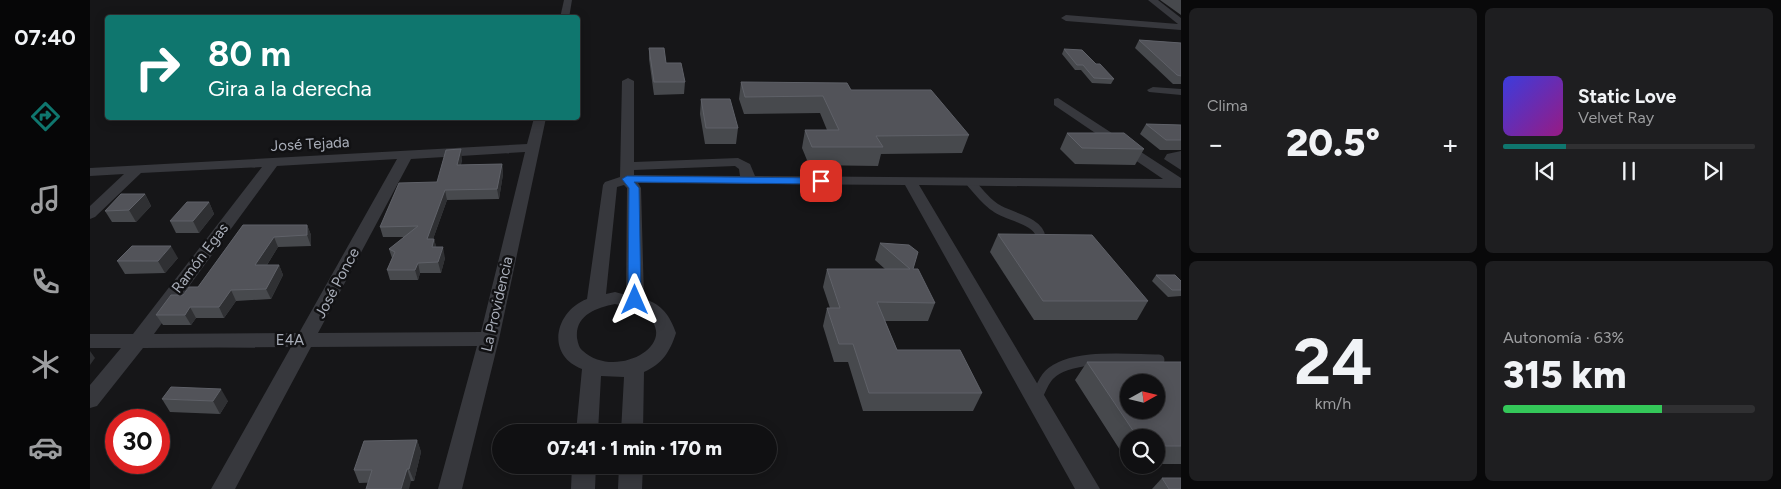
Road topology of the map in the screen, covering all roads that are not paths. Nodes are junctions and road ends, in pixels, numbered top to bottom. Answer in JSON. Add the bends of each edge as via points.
{"nodes":[{"id":1,"x":568,"y":0,"type":"edge"},
{"id":2,"x":1152,"y":0,"type":"edge"},
{"id":3,"x":565,"y":15,"type":"edge"},
{"id":4,"x":1066,"y":18,"type":"dead end"},
{"id":5,"x":1181,"y":22,"type":"edge"},
{"id":6,"x":1181,"y":27,"type":"edge"},
{"id":7,"x":628,"y":81,"type":"dead end"},
{"id":8,"x":1153,"y":90,"type":"dead end"},
{"id":9,"x":1181,"y":92,"type":"edge"},
{"id":10,"x":1058,"y":102,"type":"dead end"},
{"id":11,"x":539,"y":120,"type":"edge"},
{"id":12,"x":532,"y":148,"type":"junction"},
{"id":13,"x":406,"y":155,"type":"junction"},
{"id":14,"x":1181,"y":156,"type":"edge"},
{"id":15,"x":272,"y":162,"type":"junction"},
{"id":16,"x":1181,"y":166,"type":"edge"},
{"id":17,"x":136,"y":171,"type":"junction"},
{"id":18,"x":90,"y":172,"type":"edge"},
{"id":19,"x":628,"y":172,"type":"junction"},
{"id":20,"x":910,"y":182,"type":"junction"},
{"id":21,"x":970,"y":182,"type":"junction"},
{"id":22,"x":1181,"y":184,"type":"edge"},
{"id":23,"x":90,"y":214,"type":"edge"},
{"id":24,"x":1041,"y":237,"type":"edge"},
{"id":25,"x":635,"y":300,"type":"junction"},
{"id":26,"x":596,"y":301,"type":"junction"},
{"id":27,"x":489,"y":339,"type":"junction"},
{"id":28,"x":306,"y":340,"type":"junction"},
{"id":29,"x":90,"y":341,"type":"edge"},
{"id":30,"x":138,"y":341,"type":"junction"},
{"id":31,"x":1159,"y":360,"type":"edge"},
{"id":32,"x":592,"y":367,"type":"junction"},
{"id":33,"x":634,"y":369,"type":"junction"},
{"id":34,"x":1036,"y":399,"type":"junction"},
{"id":35,"x":90,"y":400,"type":"edge"},
{"id":36,"x":588,"y":424,"type":"edge"},
{"id":37,"x":632,"y":424,"type":"edge"},
{"id":38,"x":584,"y":474,"type":"edge"},
{"id":39,"x":630,"y":474,"type":"edge"},
{"id":40,"x":223,"y":489,"type":"edge"},
{"id":41,"x":450,"y":489,"type":"edge"},
{"id":42,"x":583,"y":489,"type":"edge"},
{"id":43,"x":630,"y":489,"type":"edge"},
{"id":44,"x":1088,"y":489,"type":"edge"}],
"edges":[{"from":1,"to":3,"type":"street"},
{"from":2,"to":5,"type":"street"},
{"from":4,"to":6,"type":"street"},
{"from":7,"to":19,"type":"street"},
{"from":8,"to":9,"type":"street"},
{"from":10,"to":22,"type":"street"},
{"from":11,"to":12,"type":"street","name":"La Providencia"},
{"from":12,"to":13,"type":"street","name":"José Tejada"},
{"from":12,"to":27,"type":"street","name":"La Providencia"},
{"from":13,"to":15,"type":"street","name":"José Tejada"},
{"from":13,"to":28,"type":"street","name":"José Ponce"},
{"from":14,"to":16,"type":"street","via":[[1171,159]]},
{"from":15,"to":17,"type":"street","name":"José Tejada"},
{"from":15,"to":30,"type":"street","name":"Ramón Egas"},
{"from":17,"to":18,"type":"street","name":"José Tejada"},
{"from":17,"to":23,"type":"street"},
{"from":19,"to":20,"type":"street","via":[[749,181]]},
{"from":19,"to":25,"type":"street","via":[[634,188]]},
{"from":19,"to":26,"type":"street","via":[[610,185]]},
{"from":20,"to":21,"type":"street"},
{"from":20,"to":34,"type":"street"},
{"from":21,"to":22,"type":"street"},
{"from":21,"to":24,"type":"lane","via":[[987,203],[1024,219],[1040,232]]},
{"from":25,"to":26,"type":"street","via":[[615,298]]},
{"from":25,"to":33,"type":"street","via":[[651,307],[663,319],[667,332],[664,347],[652,360]]},
{"from":26,"to":32,"type":"street","via":[[581,308],[570,320],[566,332],[568,346],[577,358]]},
{"from":27,"to":28,"type":"street","name":"E4A"},
{"from":27,"to":41,"type":"street","name":"La Providencia"},
{"from":28,"to":30,"type":"street","name":"E4A"},
{"from":28,"to":40,"type":"street","name":"José Ponce"},
{"from":29,"to":30,"type":"street","name":"E4A"},
{"from":30,"to":35,"type":"street","name":"Ramón Egas"},
{"from":31,"to":34,"type":"lane","via":[[1086,362],[1064,366],[1050,374]]},
{"from":32,"to":33,"type":"street","via":[[613,371]]},
{"from":32,"to":36,"type":"street"},
{"from":33,"to":37,"type":"street"},
{"from":34,"to":44,"type":"street"},
{"from":38,"to":42,"type":"street"},
{"from":39,"to":43,"type":"street"}]}
